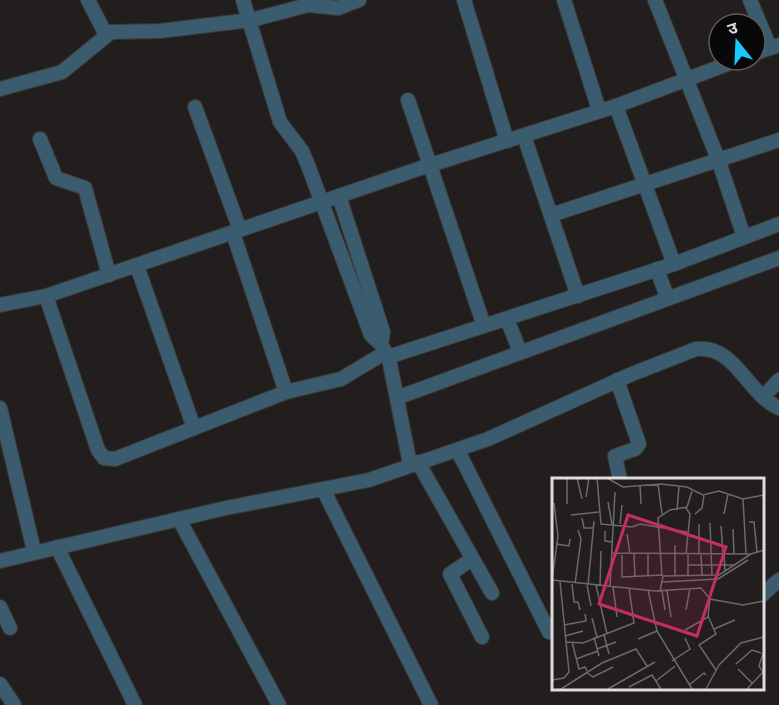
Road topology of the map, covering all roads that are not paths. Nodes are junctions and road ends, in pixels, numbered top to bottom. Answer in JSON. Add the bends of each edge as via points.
{"nodes":[{"id":1,"x":88,"y":0,"type":"edge"},
{"id":2,"x":243,"y":0,"type":"edge"},
{"id":3,"x":359,"y":0,"type":"edge"},
{"id":4,"x":464,"y":0,"type":"edge"},
{"id":5,"x":564,"y":0,"type":"edge"},
{"id":6,"x":655,"y":0,"type":"edge"},
{"id":7,"x":750,"y":0,"type":"edge"},
{"id":8,"x":251,"y":20,"type":"junction"},
{"id":9,"x":106,"y":35,"type":"junction"},
{"id":10,"x":775,"y":47,"type":"edge"},
{"id":11,"x":708,"y":72,"type":"edge"},
{"id":12,"x":686,"y":81,"type":"junction"},
{"id":13,"x":0,"y":89,"type":"edge"},
{"id":14,"x":408,"y":100,"type":"dead end"},
{"id":15,"x":616,"y":106,"type":"junction"},
{"id":16,"x":195,"y":107,"type":"dead end"},
{"id":17,"x":599,"y":110,"type":"junction"},
{"id":18,"x":524,"y":136,"type":"junction"},
{"id":19,"x":40,"y":138,"type":"dead end"},
{"id":20,"x":779,"y":140,"type":"edge"},
{"id":21,"x":507,"y":141,"type":"junction"},
{"id":22,"x":718,"y":159,"type":"junction"},
{"id":23,"x":429,"y":165,"type":"junction"},
{"id":24,"x":644,"y":185,"type":"junction"},
{"id":25,"x":339,"y":196,"type":"junction"},
{"id":26,"x":323,"y":202,"type":"junction"},
{"id":27,"x":551,"y":215,"type":"junction"},
{"id":28,"x":779,"y":224,"type":"edge"},
{"id":29,"x":237,"y":232,"type":"junction"},
{"id":30,"x":744,"y":237,"type":"junction"},
{"id":31,"x":779,"y":258,"type":"edge"},
{"id":32,"x":674,"y":264,"type":"junction"},
{"id":33,"x":137,"y":266,"type":"junction"},
{"id":34,"x":109,"y":275,"type":"junction"},
{"id":35,"x":662,"y":283,"type":"junction"},
{"id":36,"x":46,"y":296,"type":"junction"},
{"id":37,"x":578,"y":296,"type":"junction"},
{"id":38,"x":0,"y":305,"type":"edge"},
{"id":39,"x":484,"y":326,"type":"junction"},
{"id":40,"x":513,"y":335,"type":"junction"},
{"id":41,"x":385,"y":352,"type":"junction"},
{"id":42,"x":617,"y":380,"type":"junction"},
{"id":43,"x":779,"y":380,"type":"edge"},
{"id":44,"x":286,"y":392,"type":"junction"},
{"id":45,"x":399,"y":397,"type":"junction"},
{"id":46,"x":763,"y":397,"type":"junction"},
{"id":47,"x":0,"y":408,"type":"edge"},
{"id":48,"x":779,"y":408,"type":"edge"},
{"id":49,"x":194,"y":428,"type":"junction"},
{"id":50,"x":458,"y":451,"type":"junction"},
{"id":51,"x":414,"y":463,"type":"junction"},
{"id":52,"x":620,"y":478,"type":"edge"},
{"id":53,"x":323,"y":489,"type":"junction"},
{"id":54,"x":179,"y":519,"type":"junction"},
{"id":55,"x":57,"y":547,"type":"junction"},
{"id":56,"x":34,"y":551,"type":"junction"},
{"id":57,"x":472,"y":558,"type":"junction"},
{"id":58,"x":0,"y":561,"type":"edge"},
{"id":59,"x":779,"y":580,"type":"edge"},
{"id":60,"x":492,"y":593,"type":"dead end"},
{"id":61,"x":764,"y":593,"type":"edge"},
{"id":62,"x":0,"y":607,"type":"edge"},
{"id":63,"x":10,"y":628,"type":"dead end"},
{"id":64,"x":549,"y":632,"type":"dead end"},
{"id":65,"x":482,"y":637,"type":"dead end"},
{"id":66,"x":0,"y":684,"type":"edge"},
{"id":67,"x":14,"y":705,"type":"edge"},
{"id":68,"x":135,"y":705,"type":"edge"},
{"id":69,"x":279,"y":705,"type":"edge"},
{"id":70,"x":431,"y":705,"type":"edge"}],
"edges":[{"from":1,"to":9,"type":"street"},
{"from":2,"to":8,"type":"street"},
{"from":3,"to":8,"type":"street","via":[[338,8],[308,5]]},
{"from":4,"to":21,"type":"street"},
{"from":5,"to":17,"type":"street"},
{"from":6,"to":12,"type":"street"},
{"from":7,"to":10,"type":"street"},
{"from":8,"to":9,"type":"street","via":[[160,31],[120,30]]},
{"from":8,"to":26,"type":"street","via":[[279,122],[302,151]]},
{"from":9,"to":13,"type":"street","via":[[63,72]]},
{"from":11,"to":12,"type":"street"},
{"from":12,"to":15,"type":"street"},
{"from":12,"to":22,"type":"street"},
{"from":14,"to":23,"type":"street"},
{"from":15,"to":17,"type":"street"},
{"from":15,"to":24,"type":"street"},
{"from":16,"to":29,"type":"street"},
{"from":17,"to":18,"type":"street"},
{"from":18,"to":21,"type":"street"},
{"from":18,"to":27,"type":"street"},
{"from":19,"to":34,"type":"street","via":[[56,178],[85,188]]},
{"from":20,"to":22,"type":"street"},
{"from":21,"to":23,"type":"street"},
{"from":22,"to":24,"type":"street"},
{"from":22,"to":30,"type":"street"},
{"from":23,"to":25,"type":"street"},
{"from":23,"to":39,"type":"street"},
{"from":24,"to":27,"type":"street"},
{"from":24,"to":32,"type":"street"},
{"from":25,"to":26,"type":"street"},
{"from":25,"to":41,"type":"street","via":[[383,332]]},
{"from":26,"to":29,"type":"street"},
{"from":26,"to":41,"type":"street","via":[[371,335]]},
{"from":27,"to":37,"type":"street"},
{"from":28,"to":30,"type":"street"},
{"from":29,"to":33,"type":"street"},
{"from":29,"to":44,"type":"street"},
{"from":30,"to":32,"type":"street"},
{"from":31,"to":35,"type":"street"},
{"from":32,"to":35,"type":"street"},
{"from":33,"to":34,"type":"street"},
{"from":33,"to":49,"type":"street"},
{"from":34,"to":36,"type":"street"},
{"from":35,"to":37,"type":"street"},
{"from":35,"to":40,"type":"street"},
{"from":36,"to":38,"type":"street"},
{"from":36,"to":49,"type":"street","via":[[104,458],[115,459]]},
{"from":37,"to":40,"type":"street"},
{"from":39,"to":40,"type":"street"},
{"from":39,"to":41,"type":"street","via":[[394,355]]},
{"from":40,"to":45,"type":"street"},
{"from":41,"to":44,"type":"street","via":[[341,379]]},
{"from":41,"to":45,"type":"street"},
{"from":42,"to":46,"type":"street","via":[[705,348],[728,358]]},
{"from":42,"to":50,"type":"street"},
{"from":42,"to":52,"type":"street","via":[[639,444],[615,456]]},
{"from":43,"to":46,"type":"street"},
{"from":44,"to":49,"type":"street"},
{"from":45,"to":51,"type":"street"},
{"from":46,"to":48,"type":"street"},
{"from":47,"to":56,"type":"street"},
{"from":50,"to":51,"type":"street"},
{"from":50,"to":64,"type":"street"},
{"from":51,"to":53,"type":"street","via":[[369,480]]},
{"from":51,"to":57,"type":"street"},
{"from":53,"to":54,"type":"street"},
{"from":53,"to":70,"type":"street"},
{"from":54,"to":55,"type":"street"},
{"from":54,"to":69,"type":"street"},
{"from":55,"to":56,"type":"street"},
{"from":55,"to":68,"type":"street"},
{"from":56,"to":58,"type":"street"},
{"from":57,"to":60,"type":"street"},
{"from":57,"to":65,"type":"street","via":[[450,574]]},
{"from":59,"to":61,"type":"street"},
{"from":62,"to":63,"type":"street"},
{"from":66,"to":67,"type":"street"}]}
